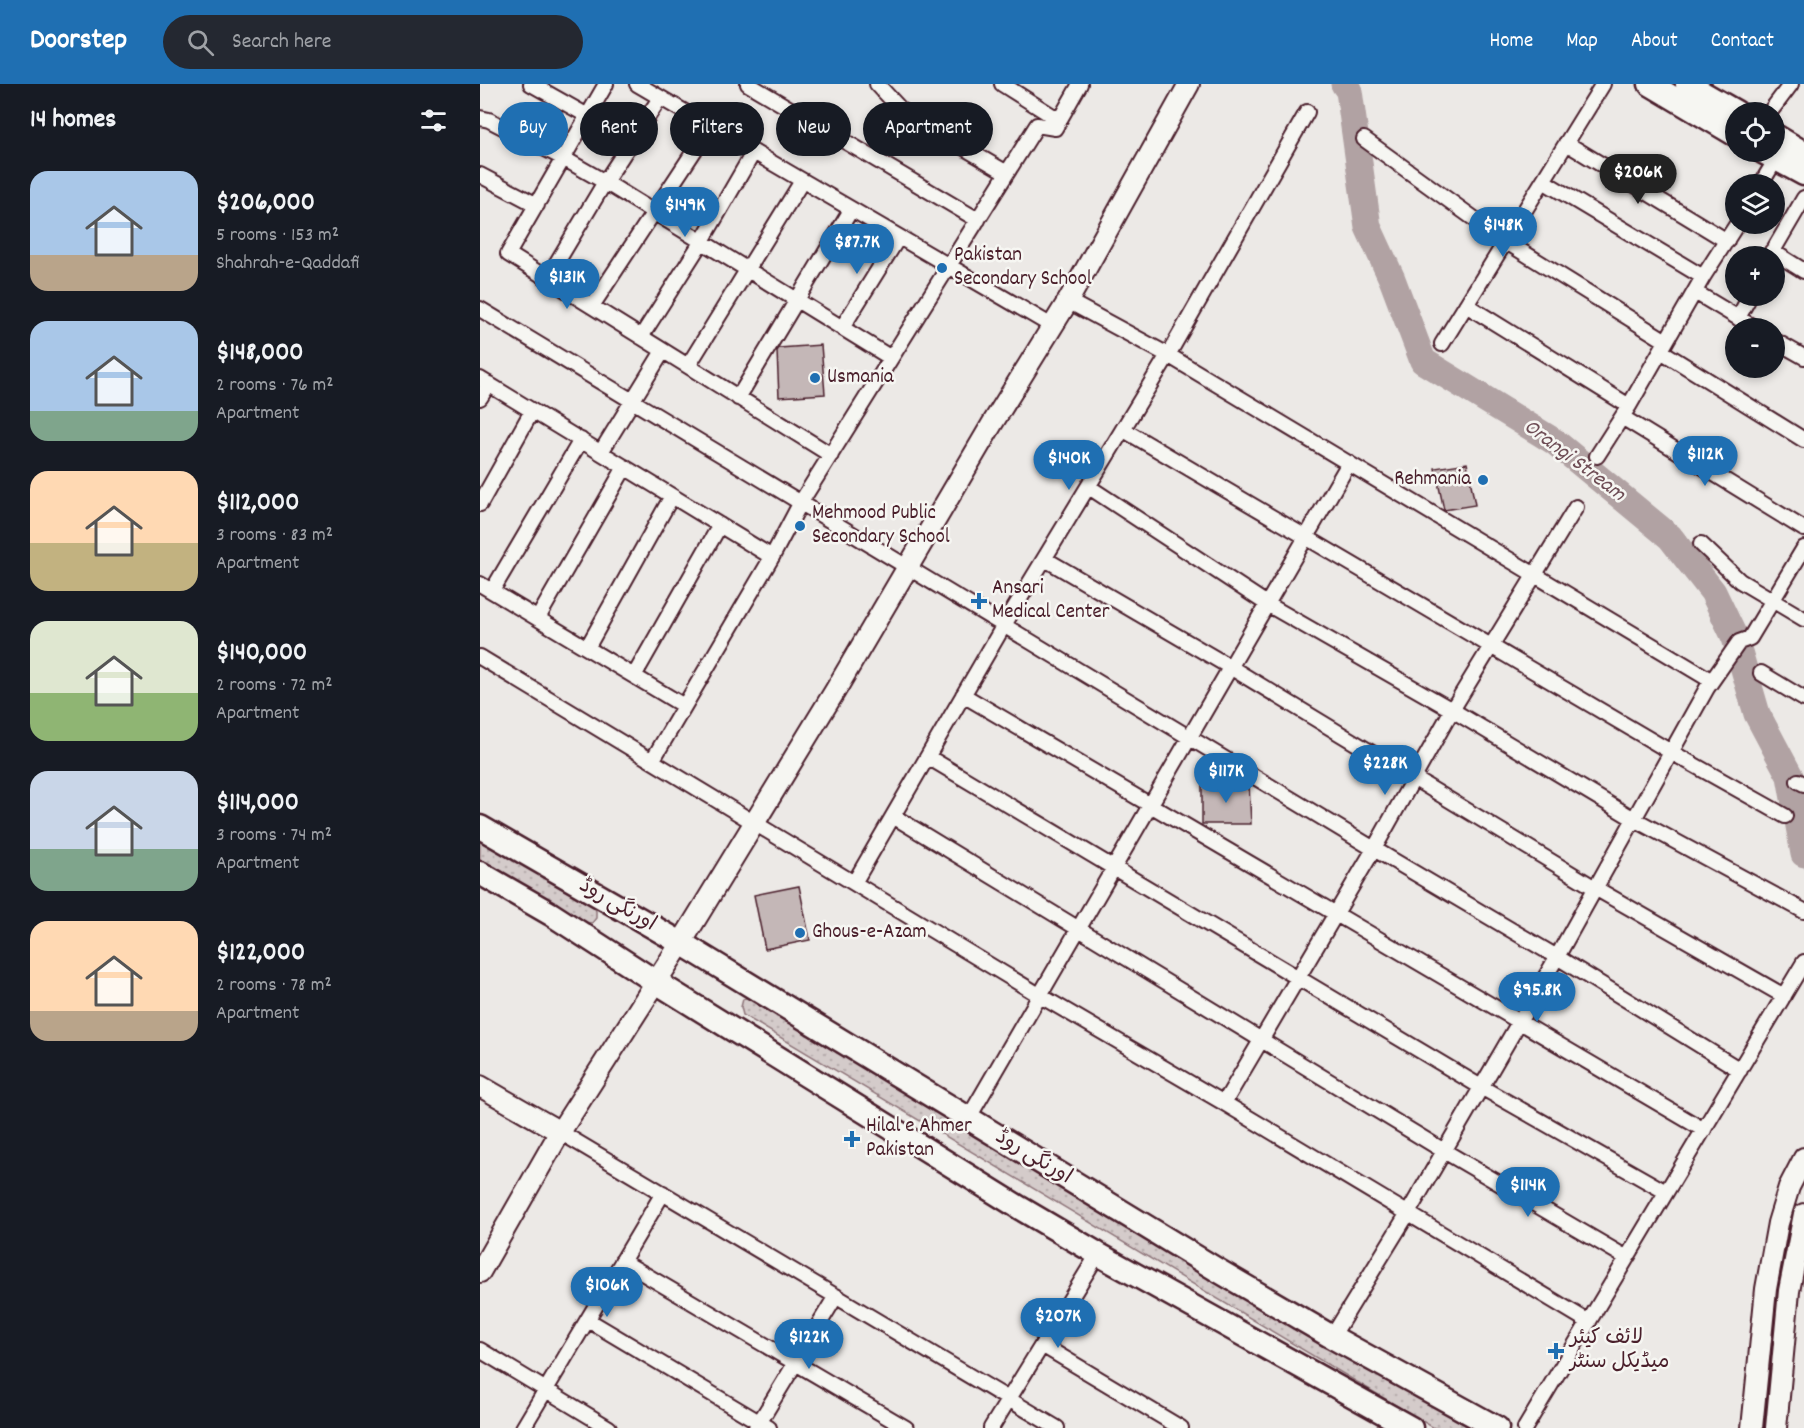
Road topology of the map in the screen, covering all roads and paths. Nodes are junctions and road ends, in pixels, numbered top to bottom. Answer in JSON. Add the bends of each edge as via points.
{"nodes":[{"id":1,"x":531,"y":84,"type":"edge"},
{"id":2,"x":606,"y":84,"type":"edge"},
{"id":3,"x":637,"y":84,"type":"edge"},
{"id":4,"x":748,"y":84,"type":"edge"},
{"id":5,"x":877,"y":84,"type":"edge"},
{"id":6,"x":1002,"y":84,"type":"edge"},
{"id":7,"x":1080,"y":84,"type":"edge"},
{"id":8,"x":1189,"y":84,"type":"edge"},
{"id":9,"x":1603,"y":84,"type":"edge"},
{"id":10,"x":1650,"y":84,"type":"edge"},
{"id":11,"x":1687,"y":84,"type":"edge"},
{"id":12,"x":1791,"y":84,"type":"edge"},
{"id":13,"x":660,"y":98,"type":"junction"},
{"id":14,"x":596,"y":102,"type":"edge"},
{"id":15,"x":1778,"y":102,"type":"edge"},
{"id":16,"x":670,"y":104,"type":"edge"},
{"id":17,"x":1725,"y":106,"type":"edge"},
{"id":18,"x":580,"y":112,"type":"edge"},
{"id":19,"x":1306,"y":112,"type":"dead end"},
{"id":20,"x":480,"y":118,"type":"edge"},
{"id":21,"x":1059,"y":120,"type":"junction"},
{"id":22,"x":1725,"y":128,"type":"edge"},
{"id":23,"x":580,"y":129,"type":"edge"},
{"id":24,"x":1364,"y":139,"type":"dead end"},
{"id":25,"x":1566,"y":142,"type":"junction"},
{"id":26,"x":1785,"y":142,"type":"edge"},
{"id":27,"x":1804,"y":153,"type":"edge"},
{"id":28,"x":691,"y":156,"type":"edge"},
{"id":29,"x":751,"y":156,"type":"edge"},
{"id":30,"x":758,"y":156,"type":"edge"},
{"id":31,"x":563,"y":158,"type":"junction"},
{"id":32,"x":1782,"y":162,"type":"edge"},
{"id":33,"x":1007,"y":173,"type":"junction"},
{"id":34,"x":1804,"y":174,"type":"edge"},
{"id":35,"x":480,"y":175,"type":"edge"},
{"id":36,"x":802,"y":181,"type":"junction"},
{"id":37,"x":1543,"y":181,"type":"junction"},
{"id":38,"x":605,"y":182,"type":"junction"},
{"id":39,"x":1804,"y":198,"type":"edge"},
{"id":40,"x":537,"y":205,"type":"junction"},
{"id":41,"x":851,"y":210,"type":"junction"},
{"id":42,"x":653,"y":212,"type":"junction"},
{"id":43,"x":978,"y":220,"type":"junction"},
{"id":44,"x":1731,"y":234,"type":"edge"},
{"id":45,"x":898,"y":238,"type":"junction"},
{"id":46,"x":702,"y":241,"type":"junction"},
{"id":47,"x":1505,"y":241,"type":"junction"},
{"id":48,"x":1727,"y":241,"type":"junction"},
{"id":49,"x":1776,"y":246,"type":"edge"},
{"id":50,"x":1785,"y":261,"type":"edge"},
{"id":51,"x":948,"y":267,"type":"junction"},
{"id":52,"x":748,"y":270,"type":"junction"},
{"id":53,"x":1804,"y":271,"type":"edge"},
{"id":54,"x":1703,"y":277,"type":"junction"},
{"id":55,"x":547,"y":279,"type":"junction"},
{"id":56,"x":1695,"y":292,"type":"junction"},
{"id":57,"x":796,"y":300,"type":"junction"},
{"id":58,"x":1068,"y":301,"type":"junction"},
{"id":59,"x":1466,"y":305,"type":"junction"},
{"id":60,"x":592,"y":306,"type":"junction"},
{"id":61,"x":1745,"y":306,"type":"edge"},
{"id":62,"x":480,"y":309,"type":"edge"},
{"id":63,"x":1738,"y":318,"type":"joint"},
{"id":64,"x":1052,"y":326,"type":"junction"},
{"id":65,"x":842,"y":328,"type":"junction"},
{"id":66,"x":642,"y":337,"type":"junction"},
{"id":67,"x":1442,"y":344,"type":"dead end"},
{"id":68,"x":1663,"y":346,"type":"junction"},
{"id":69,"x":1785,"y":346,"type":"edge"},
{"id":70,"x":663,"y":351,"type":"junction"},
{"id":71,"x":1168,"y":355,"type":"junction"},
{"id":72,"x":1804,"y":357,"type":"edge"},
{"id":73,"x":891,"y":358,"type":"junction"},
{"id":74,"x":688,"y":366,"type":"junction"},
{"id":75,"x":484,"y":381,"type":"edge"},
{"id":76,"x":480,"y":398,"type":"edge"},
{"id":77,"x":738,"y":398,"type":"junction"},
{"id":78,"x":632,"y":400,"type":"junction"},
{"id":79,"x":532,"y":411,"type":"junction"},
{"id":80,"x":1625,"y":412,"type":"junction"},
{"id":81,"x":1124,"y":430,"type":"junction"},
{"id":82,"x":581,"y":440,"type":"junction"},
{"id":83,"x":1804,"y":440,"type":"edge"},
{"id":84,"x":600,"y":452,"type":"junction"},
{"id":85,"x":831,"y":455,"type":"junction"},
{"id":86,"x":1597,"y":456,"type":"dead end"},
{"id":87,"x":1349,"y":463,"type":"junction"},
{"id":88,"x":625,"y":467,"type":"junction"},
{"id":89,"x":1089,"y":487,"type":"junction"},
{"id":90,"x":672,"y":496,"type":"junction"},
{"id":91,"x":801,"y":502,"type":"junction"},
{"id":92,"x":480,"y":504,"type":"edge"},
{"id":93,"x":1576,"y":507,"type":"dead end"},
{"id":94,"x":720,"y":525,"type":"junction"},
{"id":95,"x":1804,"y":529,"type":"edge"},
{"id":96,"x":1306,"y":537,"type":"junction"},
{"id":97,"x":1701,"y":544,"type":"dead end"},
{"id":98,"x":1804,"y":548,"type":"edge"},
{"id":99,"x":772,"y":557,"type":"junction"},
{"id":100,"x":1045,"y":559,"type":"junction"},
{"id":101,"x":908,"y":567,"type":"junction"},
{"id":102,"x":1535,"y":574,"type":"junction"},
{"id":103,"x":486,"y":588,"type":"edge"},
{"id":104,"x":1772,"y":600,"type":"junction"},
{"id":105,"x":1267,"y":604,"type":"junction"},
{"id":106,"x":538,"y":618,"type":"junction"},
{"id":107,"x":1804,"y":619,"type":"edge"},
{"id":108,"x":1004,"y":625,"type":"junction"},
{"id":109,"x":1491,"y":646,"type":"junction"},
{"id":110,"x":587,"y":648,"type":"junction"},
{"id":111,"x":480,"y":657,"type":"edge"},
{"id":112,"x":1230,"y":667,"type":"junction"},
{"id":113,"x":1761,"y":673,"type":"dead end"},
{"id":114,"x":634,"y":676,"type":"junction"},
{"id":115,"x":1710,"y":685,"type":"junction"},
{"id":116,"x":963,"y":695,"type":"junction"},
{"id":117,"x":1804,"y":699,"type":"edge"},
{"id":118,"x":684,"y":706,"type":"junction"},
{"id":119,"x":1452,"y":710,"type":"junction"},
{"id":120,"x":1190,"y":737,"type":"junction"},
{"id":121,"x":1671,"y":752,"type":"junction"},
{"id":122,"x":928,"y":757,"type":"junction"},
{"id":123,"x":652,"y":760,"type":"junction"},
{"id":124,"x":1413,"y":779,"type":"junction"},
{"id":125,"x":1150,"y":806,"type":"junction"},
{"id":126,"x":893,"y":816,"type":"junction"},
{"id":127,"x":1785,"y":816,"type":"dead end"},
{"id":128,"x":1634,"y":819,"type":"junction"},
{"id":129,"x":754,"y":822,"type":"junction"},
{"id":130,"x":480,"y":827,"type":"edge"},
{"id":131,"x":1374,"y":849,"type":"junction"},
{"id":132,"x":1113,"y":868,"type":"junction"},
{"id":133,"x":480,"y":873,"type":"edge"},
{"id":134,"x":854,"y":883,"type":"junction"},
{"id":135,"x":1595,"y":888,"type":"junction"},
{"id":136,"x":1804,"y":911,"type":"edge"},
{"id":137,"x":1335,"y":915,"type":"junction"},
{"id":138,"x":1078,"y":928,"type":"junction"},
{"id":139,"x":681,"y":943,"type":"junction"},
{"id":140,"x":1557,"y":957,"type":"junction"},
{"id":141,"x":1804,"y":962,"type":"edge"},
{"id":142,"x":1298,"y":978,"type":"junction"},
{"id":143,"x":656,"y":982,"type":"junction"},
{"id":144,"x":1039,"y":995,"type":"junction"},
{"id":145,"x":1784,"y":996,"type":"junction"},
{"id":146,"x":1518,"y":1023,"type":"junction"},
{"id":147,"x":1261,"y":1040,"type":"junction"},
{"id":148,"x":1740,"y":1070,"type":"junction"},
{"id":149,"x":480,"y":1086,"type":"edge"},
{"id":150,"x":1481,"y":1087,"type":"junction"},
{"id":151,"x":1224,"y":1103,"type":"junction"},
{"id":152,"x":968,"y":1119,"type":"junction"},
{"id":153,"x":1704,"y":1130,"type":"junction"},
{"id":154,"x":560,"y":1132,"type":"junction"},
{"id":155,"x":1444,"y":1151,"type":"junction"},
{"id":156,"x":1804,"y":1158,"type":"edge"},
{"id":157,"x":1666,"y":1192,"type":"junction"},
{"id":158,"x":663,"y":1193,"type":"junction"},
{"id":159,"x":1408,"y":1213,"type":"junction"},
{"id":160,"x":1803,"y":1223,"type":"edge"},
{"id":161,"x":1098,"y":1254,"type":"junction"},
{"id":162,"x":1627,"y":1258,"type":"junction"},
{"id":163,"x":622,"y":1261,"type":"junction"},
{"id":164,"x":480,"y":1272,"type":"edge"},
{"id":165,"x":836,"y":1296,"type":"junction"},
{"id":166,"x":588,"y":1320,"type":"junction"},
{"id":167,"x":1589,"y":1322,"type":"junction"},
{"id":168,"x":1332,"y":1337,"type":"junction"},
{"id":169,"x":1042,"y":1345,"type":"junction"},
{"id":170,"x":480,"y":1350,"type":"edge"},
{"id":171,"x":795,"y":1363,"type":"junction"},
{"id":172,"x":546,"y":1390,"type":"junction"},
{"id":173,"x":1009,"y":1399,"type":"junction"},
{"id":174,"x":761,"y":1426,"type":"edge"},
{"id":175,"x":523,"y":1428,"type":"edge"},
{"id":176,"x":609,"y":1428,"type":"edge"},
{"id":177,"x":906,"y":1428,"type":"edge"},
{"id":178,"x":991,"y":1428,"type":"edge"},
{"id":179,"x":1057,"y":1428,"type":"edge"},
{"id":180,"x":1181,"y":1428,"type":"edge"},
{"id":181,"x":1411,"y":1428,"type":"edge"},
{"id":182,"x":1497,"y":1428,"type":"edge"},
{"id":183,"x":1525,"y":1428,"type":"edge"},
{"id":184,"x":1752,"y":1428,"type":"edge"},
{"id":185,"x":1776,"y":1428,"type":"edge"}],
"edges":[{"from":1,"to":18,"type":"street"},
{"from":2,"to":14,"type":"street"},
{"from":3,"to":13,"type":"street"},
{"from":4,"to":43,"type":"street"},
{"from":5,"to":33,"type":"street","via":[[903,112]]},
{"from":6,"to":21,"type":"street"},
{"from":7,"to":21,"type":"street"},
{"from":8,"to":58,"type":"main road"},
{"from":9,"to":25,"type":"street"},
{"from":10,"to":22,"type":"main road"},
{"from":11,"to":17,"type":"main road"},
{"from":12,"to":15,"type":"street"},
{"from":13,"to":16,"type":"street"},
{"from":13,"to":38,"type":"street"},
{"from":19,"to":71,"type":"street"},
{"from":20,"to":31,"type":"street"},
{"from":21,"to":33,"type":"street","via":[[1054,128],[1037,125]]},
{"from":23,"to":31,"type":"street"},
{"from":24,"to":47,"type":"street"},
{"from":25,"to":37,"type":"street"},
{"from":25,"to":48,"type":"street"},
{"from":26,"to":27,"type":"main road"},
{"from":28,"to":42,"type":"street"},
{"from":29,"to":46,"type":"street"},
{"from":30,"to":36,"type":"street"},
{"from":31,"to":38,"type":"street"},
{"from":31,"to":40,"type":"street"},
{"from":32,"to":34,"type":"main road"},
{"from":33,"to":43,"type":"street"},
{"from":35,"to":40,"type":"street"},
{"from":36,"to":41,"type":"street"},
{"from":36,"to":52,"type":"street"},
{"from":37,"to":47,"type":"street"},
{"from":37,"to":54,"type":"street"},
{"from":38,"to":42,"type":"street"},
{"from":38,"to":55,"type":"street"},
{"from":39,"to":49,"type":"street"},
{"from":40,"to":55,"type":"street","via":[[508,254]]},
{"from":41,"to":45,"type":"street"},
{"from":41,"to":57,"type":"street"},
{"from":42,"to":46,"type":"street"},
{"from":42,"to":60,"type":"street"},
{"from":43,"to":51,"type":"street"},
{"from":44,"to":48,"type":"street"},
{"from":45,"to":51,"type":"street"},
{"from":45,"to":65,"type":"street"},
{"from":46,"to":52,"type":"street"},
{"from":46,"to":66,"type":"street"},
{"from":47,"to":59,"type":"street"},
{"from":47,"to":68,"type":"street"},
{"from":48,"to":54,"type":"street"},
{"from":50,"to":53,"type":"street"},
{"from":51,"to":64,"type":"street"},
{"from":51,"to":73,"type":"street"},
{"from":52,"to":57,"type":"street"},
{"from":52,"to":74,"type":"street"},
{"from":54,"to":56,"type":"street"},
{"from":55,"to":60,"type":"street"},
{"from":56,"to":63,"type":"street"},
{"from":56,"to":68,"type":"street"},
{"from":57,"to":65,"type":"street"},
{"from":57,"to":77,"type":"street"},
{"from":58,"to":64,"type":"main road"},
{"from":58,"to":71,"type":"street"},
{"from":59,"to":67,"type":"street"},
{"from":59,"to":80,"type":"street"},
{"from":60,"to":66,"type":"street"},
{"from":61,"to":63,"type":"street"},
{"from":62,"to":78,"type":"street"},
{"from":64,"to":101,"type":"main road"},
{"from":65,"to":73,"type":"street"},
{"from":66,"to":70,"type":"street"},
{"from":68,"to":80,"type":"street"},
{"from":68,"to":83,"type":"street"},
{"from":69,"to":72,"type":"street"},
{"from":70,"to":74,"type":"street"},
{"from":70,"to":78,"type":"street"},
{"from":71,"to":81,"type":"street"},
{"from":71,"to":87,"type":"street"},
{"from":73,"to":85,"type":"street"},
{"from":74,"to":77,"type":"street"},
{"from":75,"to":76,"type":"street"},
{"from":75,"to":79,"type":"street"},
{"from":77,"to":85,"type":"street"},
{"from":78,"to":84,"type":"street"},
{"from":78,"to":91,"type":"street"},
{"from":79,"to":82,"type":"street"},
{"from":79,"to":92,"type":"street"},
{"from":80,"to":86,"type":"street"},
{"from":80,"to":95,"type":"street"},
{"from":81,"to":89,"type":"street"},
{"from":81,"to":96,"type":"street"},
{"from":82,"to":84,"type":"street"},
{"from":82,"to":103,"type":"street"},
{"from":84,"to":88,"type":"street"},
{"from":85,"to":91,"type":"street"},
{"from":87,"to":96,"type":"street"},
{"from":87,"to":102,"type":"street"},
{"from":88,"to":90,"type":"street"},
{"from":88,"to":106,"type":"street"},
{"from":89,"to":100,"type":"street"},
{"from":89,"to":105,"type":"street"},
{"from":90,"to":94,"type":"street"},
{"from":90,"to":110,"type":"street"},
{"from":91,"to":99,"type":"street"},
{"from":91,"to":101,"type":"street"},
{"from":93,"to":102,"type":"street"},
{"from":94,"to":99,"type":"street"},
{"from":94,"to":114,"type":"street"},
{"from":96,"to":105,"type":"street"},
{"from":96,"to":109,"type":"street"},
{"from":97,"to":104,"type":"street","via":[[1740,581]]},
{"from":98,"to":104,"type":"street"},
{"from":99,"to":118,"type":"street"},
{"from":100,"to":108,"type":"street"},
{"from":100,"to":112,"type":"street"},
{"from":101,"to":108,"type":"street"},
{"from":101,"to":129,"type":"main road"},
{"from":102,"to":109,"type":"street"},
{"from":102,"to":115,"type":"street"},
{"from":103,"to":106,"type":"street"},
{"from":104,"to":107,"type":"street"},
{"from":104,"to":115,"type":"street","via":[[1750,638],[1739,642]]},
{"from":105,"to":112,"type":"street"},
{"from":105,"to":119,"type":"street"},
{"from":106,"to":110,"type":"street"},
{"from":108,"to":116,"type":"street"},
{"from":108,"to":120,"type":"street"},
{"from":109,"to":119,"type":"street"},
{"from":109,"to":121,"type":"street"},
{"from":110,"to":114,"type":"street"},
{"from":111,"to":123,"type":"street"},
{"from":112,"to":120,"type":"street"},
{"from":112,"to":124,"type":"street"},
{"from":113,"to":117,"type":"street"},
{"from":114,"to":118,"type":"street"},
{"from":115,"to":121,"type":"street"},
{"from":116,"to":122,"type":"street"},
{"from":116,"to":125,"type":"street"},
{"from":118,"to":123,"type":"street"},
{"from":119,"to":124,"type":"street"},
{"from":119,"to":128,"type":"street"},
{"from":120,"to":125,"type":"street"},
{"from":120,"to":131,"type":"street"},
{"from":121,"to":127,"type":"street"},
{"from":121,"to":128,"type":"street"},
{"from":122,"to":126,"type":"street"},
{"from":122,"to":132,"type":"street"},
{"from":123,"to":129,"type":"street"},
{"from":124,"to":131,"type":"street"},
{"from":124,"to":135,"type":"street"},
{"from":125,"to":132,"type":"street"},
{"from":125,"to":137,"type":"street"},
{"from":126,"to":134,"type":"street"},
{"from":126,"to":138,"type":"street"},
{"from":128,"to":135,"type":"street"},
{"from":128,"to":136,"type":"street"},
{"from":129,"to":134,"type":"street"},
{"from":129,"to":139,"type":"main road"},
{"from":130,"to":139,"type":"main road","name":"اورنگی روڈ"},
{"from":131,"to":137,"type":"street"},
{"from":131,"to":140,"type":"street"},
{"from":132,"to":138,"type":"street"},
{"from":132,"to":142,"type":"street"},
{"from":133,"to":143,"type":"main road","name":"اورنگی روڈ"},
{"from":134,"to":144,"type":"street"},
{"from":135,"to":140,"type":"street"},
{"from":135,"to":145,"type":"street"},
{"from":137,"to":142,"type":"street"},
{"from":137,"to":146,"type":"street"},
{"from":138,"to":144,"type":"street"},
{"from":138,"to":147,"type":"street"},
{"from":139,"to":143,"type":"main road"},
{"from":139,"to":152,"type":"main road","name":"اورنگی روڈ"},
{"from":140,"to":146,"type":"street"},
{"from":140,"to":148,"type":"street"},
{"from":141,"to":145,"type":"street"},
{"from":142,"to":147,"type":"street"},
{"from":142,"to":150,"type":"street"},
{"from":143,"to":154,"type":"main road"},
{"from":143,"to":161,"type":"main road","name":"اورنگی روڈ"},
{"from":144,"to":151,"type":"street"},
{"from":144,"to":152,"type":"street"},
{"from":145,"to":148,"type":"street"},
{"from":146,"to":150,"type":"street"},
{"from":146,"to":153,"type":"street"},
{"from":147,"to":151,"type":"street"},
{"from":147,"to":155,"type":"street"},
{"from":148,"to":153,"type":"street"},
{"from":149,"to":154,"type":"main road"},
{"from":150,"to":155,"type":"street"},
{"from":150,"to":157,"type":"street"},
{"from":151,"to":159,"type":"street"},
{"from":152,"to":168,"type":"main road","name":"اورنگی روڈ"},
{"from":153,"to":157,"type":"street"},
{"from":154,"to":158,"type":"street"},
{"from":154,"to":164,"type":"main road"},
{"from":155,"to":159,"type":"street"},
{"from":155,"to":162,"type":"street"},
{"from":156,"to":184,"type":"main road","via":[[1789,1187],[1778,1223],[1766,1289]]},
{"from":157,"to":162,"type":"street"},
{"from":158,"to":163,"type":"street"},
{"from":158,"to":165,"type":"street"},
{"from":159,"to":167,"type":"street"},
{"from":159,"to":168,"type":"street"},
{"from":160,"to":185,"type":"main road","via":[[1789,1291]]},
{"from":161,"to":169,"type":"street"},
{"from":161,"to":181,"type":"main road","name":"اورنگی روڈ"},
{"from":162,"to":167,"type":"street"},
{"from":163,"to":166,"type":"street"},
{"from":163,"to":171,"type":"street"},
{"from":165,"to":171,"type":"street"},
{"from":165,"to":173,"type":"street"},
{"from":166,"to":172,"type":"street"},
{"from":166,"to":174,"type":"street"},
{"from":167,"to":183,"type":"street"},
{"from":168,"to":182,"type":"main road","name":"اورنگی روڈ"},
{"from":169,"to":173,"type":"street"},
{"from":169,"to":180,"type":"street"},
{"from":170,"to":172,"type":"street"},
{"from":171,"to":174,"type":"street"},
{"from":171,"to":177,"type":"street"},
{"from":172,"to":175,"type":"street"},
{"from":172,"to":176,"type":"street"},
{"from":173,"to":178,"type":"street"},
{"from":173,"to":179,"type":"street"}]}
